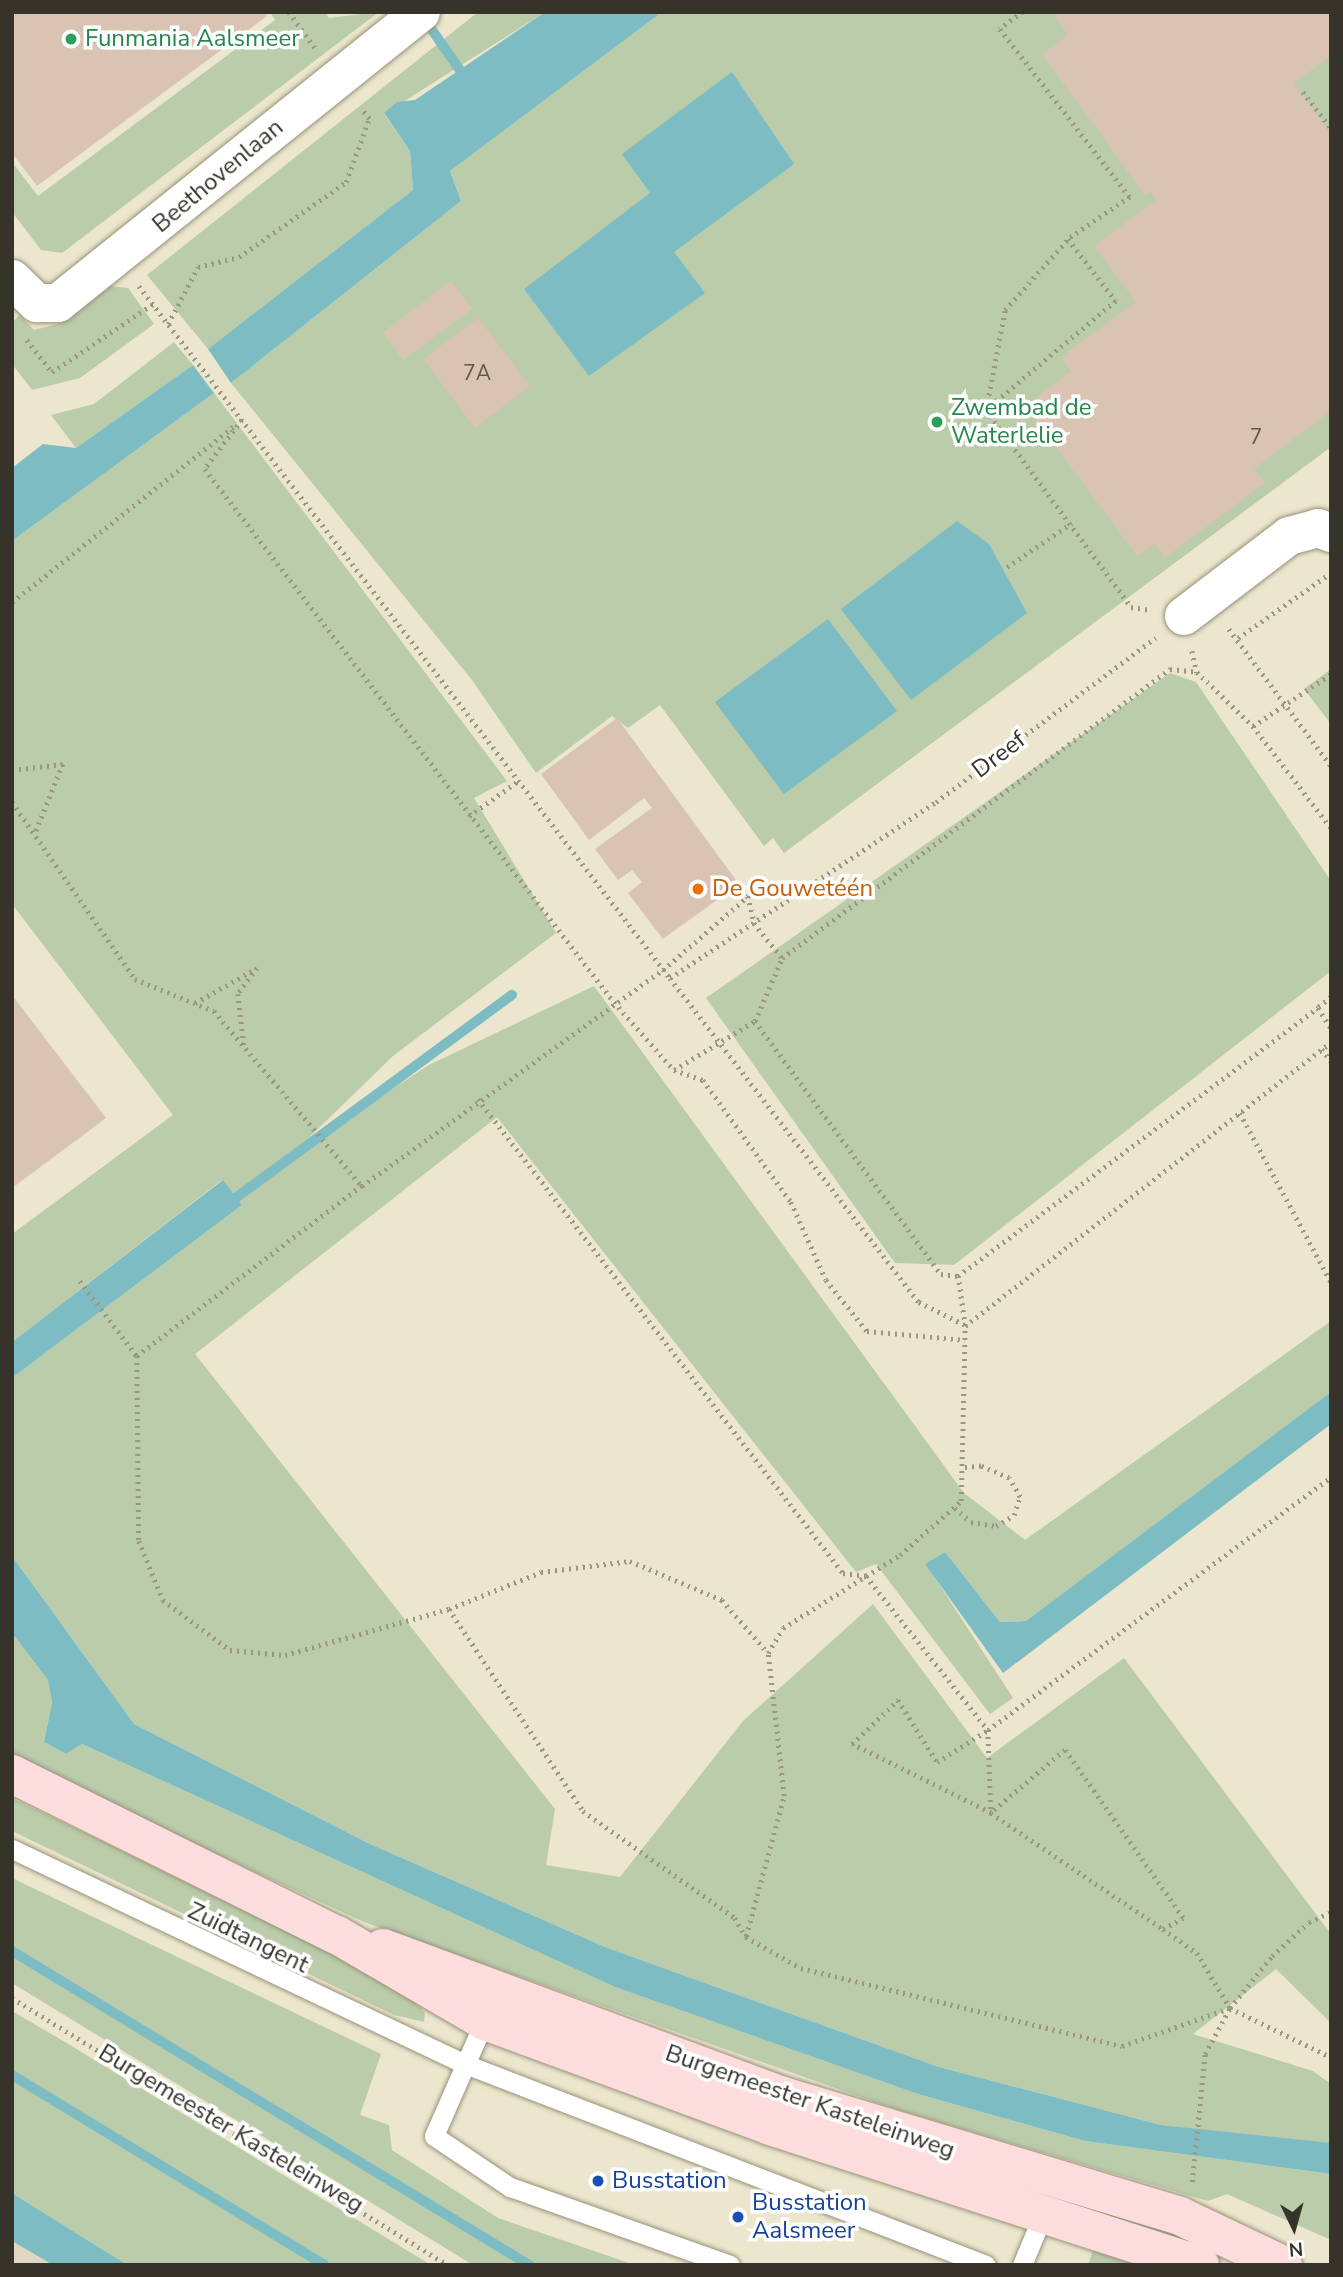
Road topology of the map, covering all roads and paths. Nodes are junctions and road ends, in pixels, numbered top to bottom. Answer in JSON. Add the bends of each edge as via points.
{"nodes":[{"id":1,"x":289,"y":12,"type":"edge"},
{"id":2,"x":421,"y":12,"type":"edge"},
{"id":3,"x":1023,"y":12,"type":"edge"},
{"id":4,"x":336,"y":76,"type":"junction"},
{"id":5,"x":1303,"y":92,"type":"dead end"},
{"id":6,"x":1331,"y":128,"type":"edge"},
{"id":7,"x":1068,"y":239,"type":"junction"},
{"id":8,"x":12,"y":279,"type":"edge"},
{"id":9,"x":168,"y":324,"type":"junction"},
{"id":10,"x":20,"y":332,"type":"dead end"},
{"id":11,"x":986,"y":410,"type":"junction"},
{"id":12,"x":242,"y":420,"type":"junction"},
{"id":13,"x":1072,"y":523,"type":"junction"},
{"id":14,"x":1331,"y":533,"type":"edge"},
{"id":15,"x":1007,"y":567,"type":"dead end"},
{"id":16,"x":1331,"y":573,"type":"edge"},
{"id":17,"x":12,"y":602,"type":"edge"},
{"id":18,"x":1184,"y":616,"type":"junction"},
{"id":19,"x":1238,"y":638,"type":"junction"},
{"id":20,"x":1331,"y":674,"type":"edge"},
{"id":21,"x":1287,"y":707,"type":"junction"},
{"id":22,"x":1253,"y":726,"type":"junction"},
{"id":23,"x":1331,"y":766,"type":"edge"},
{"id":24,"x":12,"y":770,"type":"edge"},
{"id":25,"x":518,"y":781,"type":"junction"},
{"id":26,"x":12,"y":802,"type":"edge"},
{"id":27,"x":470,"y":816,"type":"junction"},
{"id":28,"x":1331,"y":828,"type":"edge"},
{"id":29,"x":35,"y":834,"type":"junction"},
{"id":30,"x":754,"y":923,"type":"junction"},
{"id":31,"x":782,"y":958,"type":"junction"},
{"id":32,"x":663,"y":970,"type":"junction"},
{"id":33,"x":670,"y":978,"type":"junction"},
{"id":34,"x":1331,"y":997,"type":"edge"},
{"id":35,"x":614,"y":1002,"type":"junction"},
{"id":36,"x":194,"y":1003,"type":"junction"},
{"id":37,"x":1318,"y":1008,"type":"junction"},
{"id":38,"x":755,"y":1021,"type":"junction"},
{"id":39,"x":1331,"y":1028,"type":"edge"},
{"id":40,"x":1331,"y":1042,"type":"edge"},
{"id":41,"x":724,"y":1044,"type":"junction"},
{"id":42,"x":244,"y":1046,"type":"junction"},
{"id":43,"x":1322,"y":1049,"type":"junction"},
{"id":44,"x":1331,"y":1060,"type":"edge"},
{"id":45,"x":674,"y":1070,"type":"junction"},
{"id":46,"x":478,"y":1099,"type":"junction"},
{"id":47,"x":1240,"y":1113,"type":"junction"},
{"id":48,"x":362,"y":1186,"type":"junction"},
{"id":49,"x":958,"y":1276,"type":"junction"},
{"id":50,"x":80,"y":1281,"type":"dead end"},
{"id":51,"x":1331,"y":1282,"type":"edge"},
{"id":52,"x":965,"y":1326,"type":"junction"},
{"id":53,"x":965,"y":1340,"type":"junction"},
{"id":54,"x":137,"y":1356,"type":"junction"},
{"id":55,"x":963,"y":1468,"type":"junction"},
{"id":56,"x":1331,"y":1477,"type":"edge"},
{"id":57,"x":955,"y":1508,"type":"junction"},
{"id":58,"x":866,"y":1576,"type":"junction"},
{"id":59,"x":449,"y":1609,"type":"junction"},
{"id":60,"x":768,"y":1653,"type":"junction"},
{"id":61,"x":988,"y":1730,"type":"junction"},
{"id":62,"x":12,"y":1774,"type":"edge"},
{"id":63,"x":991,"y":1813,"type":"junction"},
{"id":64,"x":12,"y":1849,"type":"edge"},
{"id":65,"x":1331,"y":1912,"type":"edge"},
{"id":66,"x":1163,"y":1929,"type":"junction"},
{"id":67,"x":746,"y":1937,"type":"junction"},
{"id":68,"x":12,"y":1998,"type":"edge"},
{"id":69,"x":491,"y":2006,"type":"junction"},
{"id":70,"x":1230,"y":2008,"type":"junction"},
{"id":71,"x":1331,"y":2057,"type":"edge"},
{"id":72,"x":465,"y":2064,"type":"junction"},
{"id":73,"x":1193,"y":2166,"type":"dead end"},
{"id":74,"x":1049,"y":2196,"type":"junction"},
{"id":75,"x":448,"y":2265,"type":"edge"},
{"id":76,"x":730,"y":2265,"type":"edge"},
{"id":77,"x":986,"y":2265,"type":"edge"},
{"id":78,"x":1023,"y":2265,"type":"edge"},
{"id":79,"x":1200,"y":2265,"type":"edge"},
{"id":80,"x":1283,"y":2265,"type":"edge"}],
"edges":[{"from":1,"to":4,"type":"path"},
{"from":2,"to":4,"type":"street","name":"Beethovenlaan"},
{"from":3,"to":7,"type":"path","via":[[1000,29],[1130,197]]},
{"from":4,"to":8,"type":"street","name":"Beethovenlaan","via":[[120,260],[58,303],[37,303]]},
{"from":4,"to":9,"type":"path","via":[[369,119],[346,182],[239,257],[198,267]]},
{"from":5,"to":6,"type":"path"},
{"from":7,"to":11,"type":"path","via":[[1005,310]]},
{"from":7,"to":11,"type":"path","via":[[1116,301]]},
{"from":9,"to":10,"type":"path","via":[[153,304],[52,373]]},
{"from":9,"to":12,"type":"path"},
{"from":11,"to":13,"type":"path"},
{"from":12,"to":17,"type":"path"},
{"from":12,"to":25,"type":"path"},
{"from":12,"to":27,"type":"path","via":[[205,468]]},
{"from":13,"to":15,"type":"path"},
{"from":13,"to":18,"type":"path","via":[[1131,607]]},
{"from":14,"to":18,"type":"street","via":[[1318,528],[1289,536]]},
{"from":16,"to":19,"type":"path"},
{"from":18,"to":19,"type":"path","via":[[1211,616]]},
{"from":18,"to":30,"type":"path","name":"Dreef","via":[[936,802]]},
{"from":19,"to":21,"type":"path"},
{"from":20,"to":21,"type":"path"},
{"from":21,"to":22,"type":"path"},
{"from":21,"to":23,"type":"path"},
{"from":22,"to":28,"type":"path"},
{"from":22,"to":31,"type":"path","via":[[1197,672],[1170,669]]},
{"from":24,"to":29,"type":"path","via":[[63,764]]},
{"from":25,"to":27,"type":"path"},
{"from":25,"to":32,"type":"path"},
{"from":26,"to":29,"type":"path"},
{"from":27,"to":35,"type":"path"},
{"from":29,"to":36,"type":"path","via":[[135,979]]},
{"from":30,"to":31,"type":"path"},
{"from":30,"to":32,"type":"path","via":[[748,896]]},
{"from":30,"to":33,"type":"path","name":"Dreef"},
{"from":31,"to":38,"type":"path"},
{"from":32,"to":33,"type":"path"},
{"from":32,"to":35,"type":"path"},
{"from":33,"to":41,"type":"path"},
{"from":34,"to":37,"type":"path"},
{"from":35,"to":45,"type":"path"},
{"from":35,"to":46,"type":"path"},
{"from":36,"to":42,"type":"path","via":[[214,1011]]},
{"from":36,"to":42,"type":"path","via":[[257,968],[238,994]]},
{"from":37,"to":39,"type":"path"},
{"from":37,"to":49,"type":"path"},
{"from":38,"to":41,"type":"path"},
{"from":38,"to":49,"type":"path","via":[[941,1274]]},
{"from":40,"to":43,"type":"path"},
{"from":41,"to":45,"type":"path"},
{"from":41,"to":52,"type":"path","via":[[919,1302]]},
{"from":42,"to":48,"type":"path"},
{"from":43,"to":44,"type":"path"},
{"from":43,"to":47,"type":"path"},
{"from":45,"to":53,"type":"path","via":[[703,1080],[791,1202],[825,1280],[867,1331]]},
{"from":46,"to":48,"type":"path"},
{"from":46,"to":58,"type":"path","via":[[844,1573]]},
{"from":47,"to":51,"type":"path"},
{"from":47,"to":52,"type":"path"},
{"from":48,"to":54,"type":"path"},
{"from":49,"to":52,"type":"path"},
{"from":50,"to":54,"type":"path"},
{"from":52,"to":53,"type":"path"},
{"from":53,"to":55,"type":"path"},
{"from":54,"to":59,"type":"path","via":[[139,1541],[163,1601],[230,1650],[285,1655]]},
{"from":55,"to":57,"type":"path"},
{"from":55,"to":57,"type":"path","via":[[981,1466],[1009,1478],[1020,1497],[1014,1515],[996,1526],[971,1522]]},
{"from":56,"to":61,"type":"path"},
{"from":57,"to":58,"type":"path","via":[[900,1555]]},
{"from":58,"to":60,"type":"path","via":[[783,1628]]},
{"from":58,"to":61,"type":"path"},
{"from":59,"to":60,"type":"path","via":[[541,1572],[630,1561],[722,1600]]},
{"from":59,"to":67,"type":"path","via":[[583,1811],[662,1871],[735,1918]]},
{"from":60,"to":67,"type":"path","via":[[783,1796]]},
{"from":61,"to":63,"type":"path"},
{"from":61,"to":63,"type":"path","via":[[937,1762],[898,1700],[852,1744]]},
{"from":62,"to":69,"type":"main road","name":"Burgemeester Kasteleinweg","via":[[337,1935],[417,1957]]},
{"from":63,"to":66,"type":"path"},
{"from":63,"to":66,"type":"path","via":[[1065,1750],[1183,1918]]},
{"from":64,"to":72,"type":"lane","name":"Zuidtangent","via":[[284,1983]]},
{"from":65,"to":70,"type":"path","via":[[1309,1922],[1272,1956]]},
{"from":66,"to":70,"type":"path","via":[[1197,1953]]},
{"from":67,"to":70,"type":"path","via":[[801,1968],[1122,2046]]},
{"from":68,"to":75,"type":"path","name":"Burgemeester Kasteleinweg"},
{"from":69,"to":72,"type":"lane"},
{"from":69,"to":74,"type":"main road","name":"Burgemeester Kasteleinweg","via":[[770,2126]]},
{"from":70,"to":71,"type":"path"},
{"from":70,"to":73,"type":"path","via":[[1205,2054]]},
{"from":72,"to":76,"type":"lane","via":[[434,2136],[510,2187]]},
{"from":72,"to":77,"type":"lane"},
{"from":74,"to":78,"type":"lane"},
{"from":74,"to":79,"type":"main road","name":"Burgemeester Kasteleinweg"},
{"from":74,"to":80,"type":"main road","name":"Burgemeester Kasteleinweg","via":[[1180,2216]]}]}
